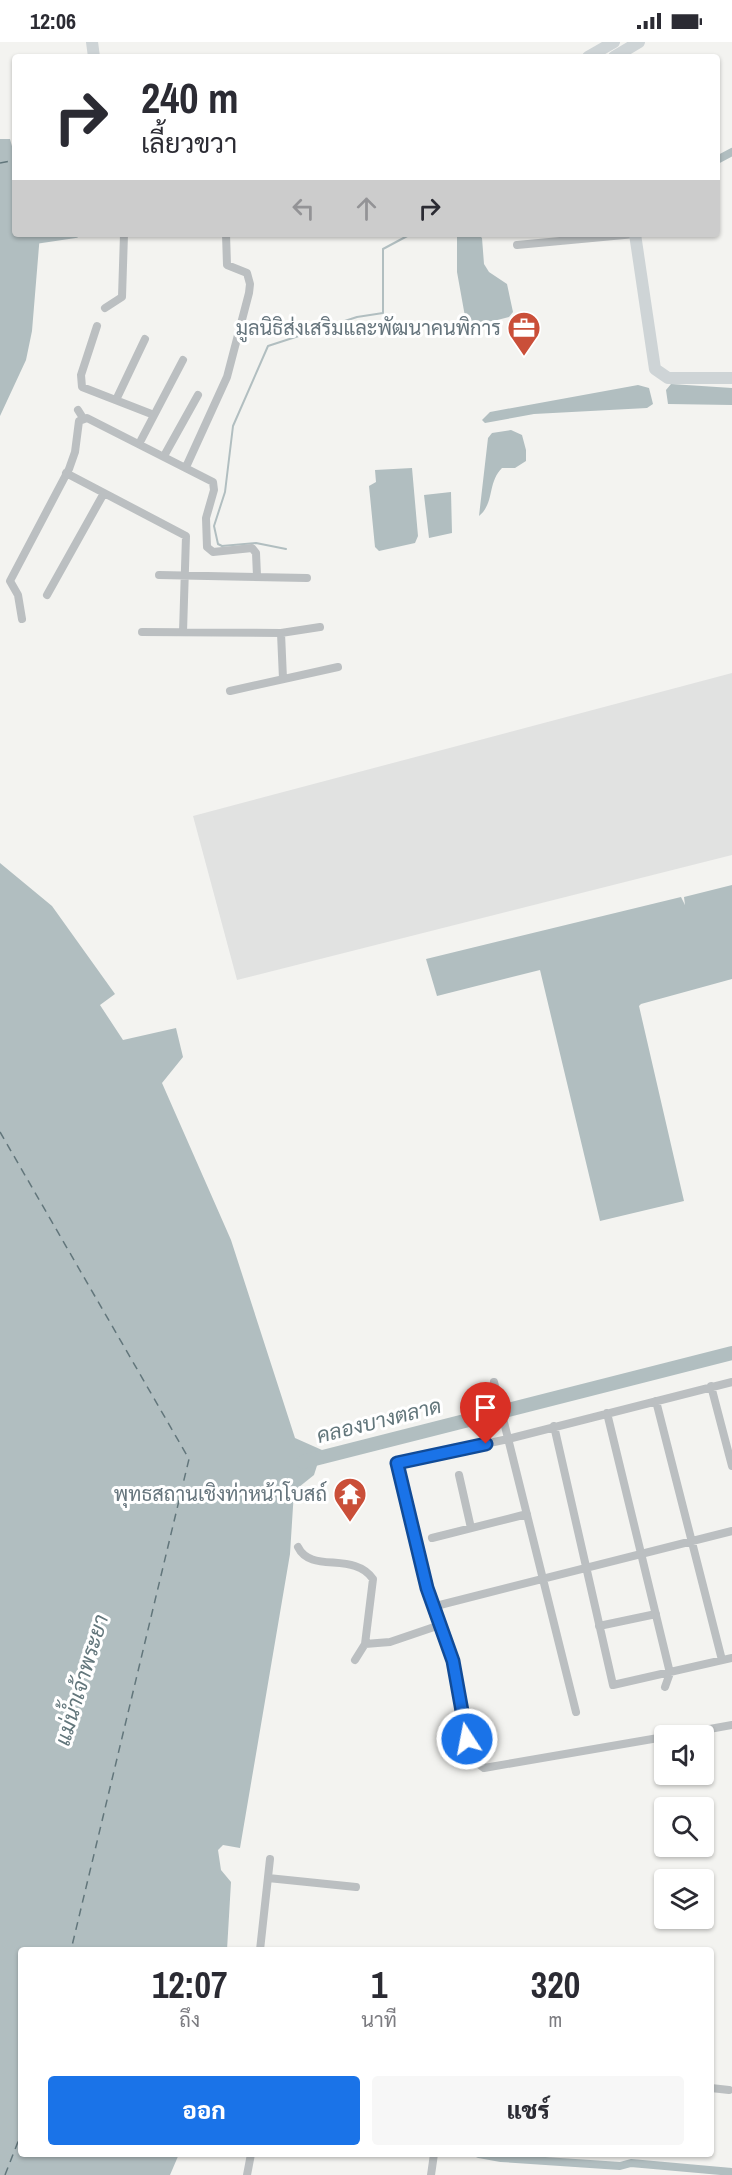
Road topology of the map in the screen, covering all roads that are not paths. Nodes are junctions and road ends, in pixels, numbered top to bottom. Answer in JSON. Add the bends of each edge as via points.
{"nodes":[{"id":1,"x":614,"y":42,"type":"edge"},
{"id":2,"x":639,"y":42,"type":"edge"},
{"id":3,"x":593,"y":54,"type":"edge"},
{"id":4,"x":619,"y":54,"type":"edge"},
{"id":5,"x":124,"y":237,"type":"edge"},
{"id":6,"x":226,"y":237,"type":"edge"},
{"id":7,"x":603,"y":237,"type":"edge"},
{"id":8,"x":635,"y":237,"type":"edge"},
{"id":9,"x":517,"y":245,"type":"dead end"},
{"id":10,"x":105,"y":308,"type":"dead end"},
{"id":11,"x":97,"y":326,"type":"dead end"},
{"id":12,"x":145,"y":339,"type":"dead end"},
{"id":13,"x":183,"y":360,"type":"dead end"},
{"id":14,"x":732,"y":378,"type":"edge"},
{"id":15,"x":198,"y":395,"type":"dead end"},
{"id":16,"x":116,"y":400,"type":"junction"},
{"id":17,"x":78,"y":410,"type":"dead end"},
{"id":18,"x":154,"y":415,"type":"junction"},
{"id":19,"x":83,"y":418,"type":"junction"},
{"id":20,"x":139,"y":444,"type":"junction"},
{"id":21,"x":164,"y":456,"type":"junction"},
{"id":22,"x":186,"y":467,"type":"junction"},
{"id":23,"x":66,"y":473,"type":"junction"},
{"id":24,"x":104,"y":492,"type":"junction"},
{"id":25,"x":159,"y":575,"type":"dead end"},
{"id":26,"x":184,"y":576,"type":"junction"},
{"id":27,"x":256,"y":576,"type":"junction"},
{"id":28,"x":307,"y":578,"type":"dead end"},
{"id":29,"x":47,"y":595,"type":"dead end"},
{"id":30,"x":22,"y":619,"type":"dead end"},
{"id":31,"x":320,"y":627,"type":"dead end"},
{"id":32,"x":142,"y":632,"type":"dead end"},
{"id":33,"x":183,"y":633,"type":"junction"},
{"id":34,"x":281,"y":633,"type":"junction"},
{"id":35,"x":338,"y":667,"type":"dead end"},
{"id":36,"x":283,"y":679,"type":"junction"},
{"id":37,"x":230,"y":691,"type":"dead end"},
{"id":38,"x":494,"y":1382,"type":"dead end"},
{"id":39,"x":732,"y":1382,"type":"edge"},
{"id":40,"x":711,"y":1386,"type":"junction"},
{"id":41,"x":656,"y":1401,"type":"junction"},
{"id":42,"x":607,"y":1413,"type":"junction"},
{"id":43,"x":554,"y":1426,"type":"junction"},
{"id":44,"x":508,"y":1439,"type":"junction"},
{"id":45,"x":732,"y":1466,"type":"edge"},
{"id":46,"x":459,"y":1475,"type":"dead end"},
{"id":47,"x":528,"y":1514,"type":"junction"},
{"id":48,"x":471,"y":1528,"type":"junction"},
{"id":49,"x":732,"y":1531,"type":"edge"},
{"id":50,"x":432,"y":1538,"type":"dead end"},
{"id":51,"x":693,"y":1541,"type":"junction"},
{"id":52,"x":298,"y":1547,"type":"dead end"},
{"id":53,"x":641,"y":1554,"type":"junction"},
{"id":54,"x":586,"y":1568,"type":"junction"},
{"id":55,"x":543,"y":1578,"type":"junction"},
{"id":56,"x":432,"y":1607,"type":"junction"},
{"id":57,"x":656,"y":1614,"type":"junction"},
{"id":58,"x":440,"y":1625,"type":"junction"},
{"id":59,"x":599,"y":1626,"type":"junction"},
{"id":60,"x":365,"y":1644,"type":"junction"},
{"id":61,"x":732,"y":1658,"type":"edge"},
{"id":62,"x":355,"y":1660,"type":"dead end"},
{"id":63,"x":722,"y":1660,"type":"junction"},
{"id":64,"x":670,"y":1672,"type":"junction"},
{"id":65,"x":665,"y":1687,"type":"dead end"},
{"id":66,"x":576,"y":1712,"type":"dead end"},
{"id":67,"x":732,"y":1725,"type":"edge"},
{"id":68,"x":714,"y":1728,"type":"edge"},
{"id":69,"x":654,"y":1739,"type":"edge"},
{"id":70,"x":270,"y":1859,"type":"dead end"},
{"id":71,"x":268,"y":1878,"type":"junction"},
{"id":72,"x":356,"y":1887,"type":"dead end"},
{"id":73,"x":260,"y":1947,"type":"edge"},
{"id":74,"x":714,"y":2088,"type":"edge"},
{"id":75,"x":729,"y":2090,"type":"dead end"},
{"id":76,"x":250,"y":2157,"type":"edge"},
{"id":77,"x":434,"y":2157,"type":"edge"},
{"id":78,"x":247,"y":2175,"type":"edge"},
{"id":79,"x":431,"y":2175,"type":"edge"}],
"edges":[{"from":1,"to":3,"type":"street"},
{"from":2,"to":4,"type":"street"},
{"from":5,"to":10,"type":"street","via":[[123,297]]},
{"from":6,"to":22,"type":"street","via":[[227,265],[247,273],[249,292],[227,376]]},
{"from":7,"to":9,"type":"street"},
{"from":8,"to":14,"type":"street","via":[[653,362],[658,373],[668,378]]},
{"from":11,"to":16,"type":"street","via":[[81,375],[82,387]]},
{"from":12,"to":16,"type":"street"},
{"from":13,"to":18,"type":"street"},
{"from":15,"to":21,"type":"street"},
{"from":16,"to":18,"type":"street"},
{"from":17,"to":19,"type":"street"},
{"from":18,"to":20,"type":"street"},
{"from":19,"to":20,"type":"street"},
{"from":19,"to":23,"type":"street"},
{"from":20,"to":21,"type":"street"},
{"from":21,"to":22,"type":"street"},
{"from":22,"to":27,"type":"street","via":[[214,485],[206,518],[207,547],[213,552],[252,548],[256,553]]},
{"from":23,"to":24,"type":"street"},
{"from":23,"to":30,"type":"street","via":[[10,581],[17,592]]},
{"from":24,"to":26,"type":"street","via":[[186,536]]},
{"from":24,"to":29,"type":"street"},
{"from":25,"to":26,"type":"street"},
{"from":26,"to":27,"type":"street"},
{"from":26,"to":33,"type":"street"},
{"from":27,"to":28,"type":"street"},
{"from":31,"to":34,"type":"street"},
{"from":32,"to":33,"type":"street"},
{"from":33,"to":34,"type":"street"},
{"from":34,"to":36,"type":"street"},
{"from":35,"to":36,"type":"street"},
{"from":36,"to":37,"type":"street"},
{"from":38,"to":44,"type":"street"},
{"from":39,"to":40,"type":"street"},
{"from":40,"to":41,"type":"street"},
{"from":40,"to":45,"type":"street"},
{"from":41,"to":42,"type":"street"},
{"from":41,"to":51,"type":"street"},
{"from":42,"to":43,"type":"street"},
{"from":42,"to":53,"type":"street"},
{"from":43,"to":44,"type":"street"},
{"from":43,"to":54,"type":"street"},
{"from":44,"to":47,"type":"street"},
{"from":44,"to":56,"type":"street","via":[[397,1463]]},
{"from":46,"to":48,"type":"street"},
{"from":47,"to":48,"type":"street"},
{"from":47,"to":55,"type":"street"},
{"from":48,"to":50,"type":"street"},
{"from":49,"to":51,"type":"street"},
{"from":51,"to":53,"type":"street"},
{"from":51,"to":63,"type":"street"},
{"from":52,"to":60,"type":"street","via":[[312,1560],[358,1565],[368,1572],[374,1588]]},
{"from":53,"to":54,"type":"street"},
{"from":53,"to":57,"type":"street"},
{"from":54,"to":55,"type":"street"},
{"from":54,"to":59,"type":"street"},
{"from":55,"to":56,"type":"street"},
{"from":55,"to":66,"type":"street"},
{"from":56,"to":58,"type":"street"},
{"from":57,"to":59,"type":"street"},
{"from":57,"to":64,"type":"street"},
{"from":58,"to":60,"type":"street","via":[[390,1642]]},
{"from":58,"to":69,"type":"street","via":[[453,1661],[471,1758],[477,1765],[484,1768]]},
{"from":59,"to":64,"type":"street","via":[[613,1684]]},
{"from":60,"to":62,"type":"street"},
{"from":61,"to":63,"type":"street"},
{"from":63,"to":64,"type":"street"},
{"from":64,"to":65,"type":"street"},
{"from":67,"to":68,"type":"street"},
{"from":70,"to":71,"type":"street"},
{"from":71,"to":72,"type":"street"},
{"from":71,"to":73,"type":"street"},
{"from":74,"to":75,"type":"street"},
{"from":76,"to":78,"type":"street"},
{"from":77,"to":79,"type":"street"}]}
